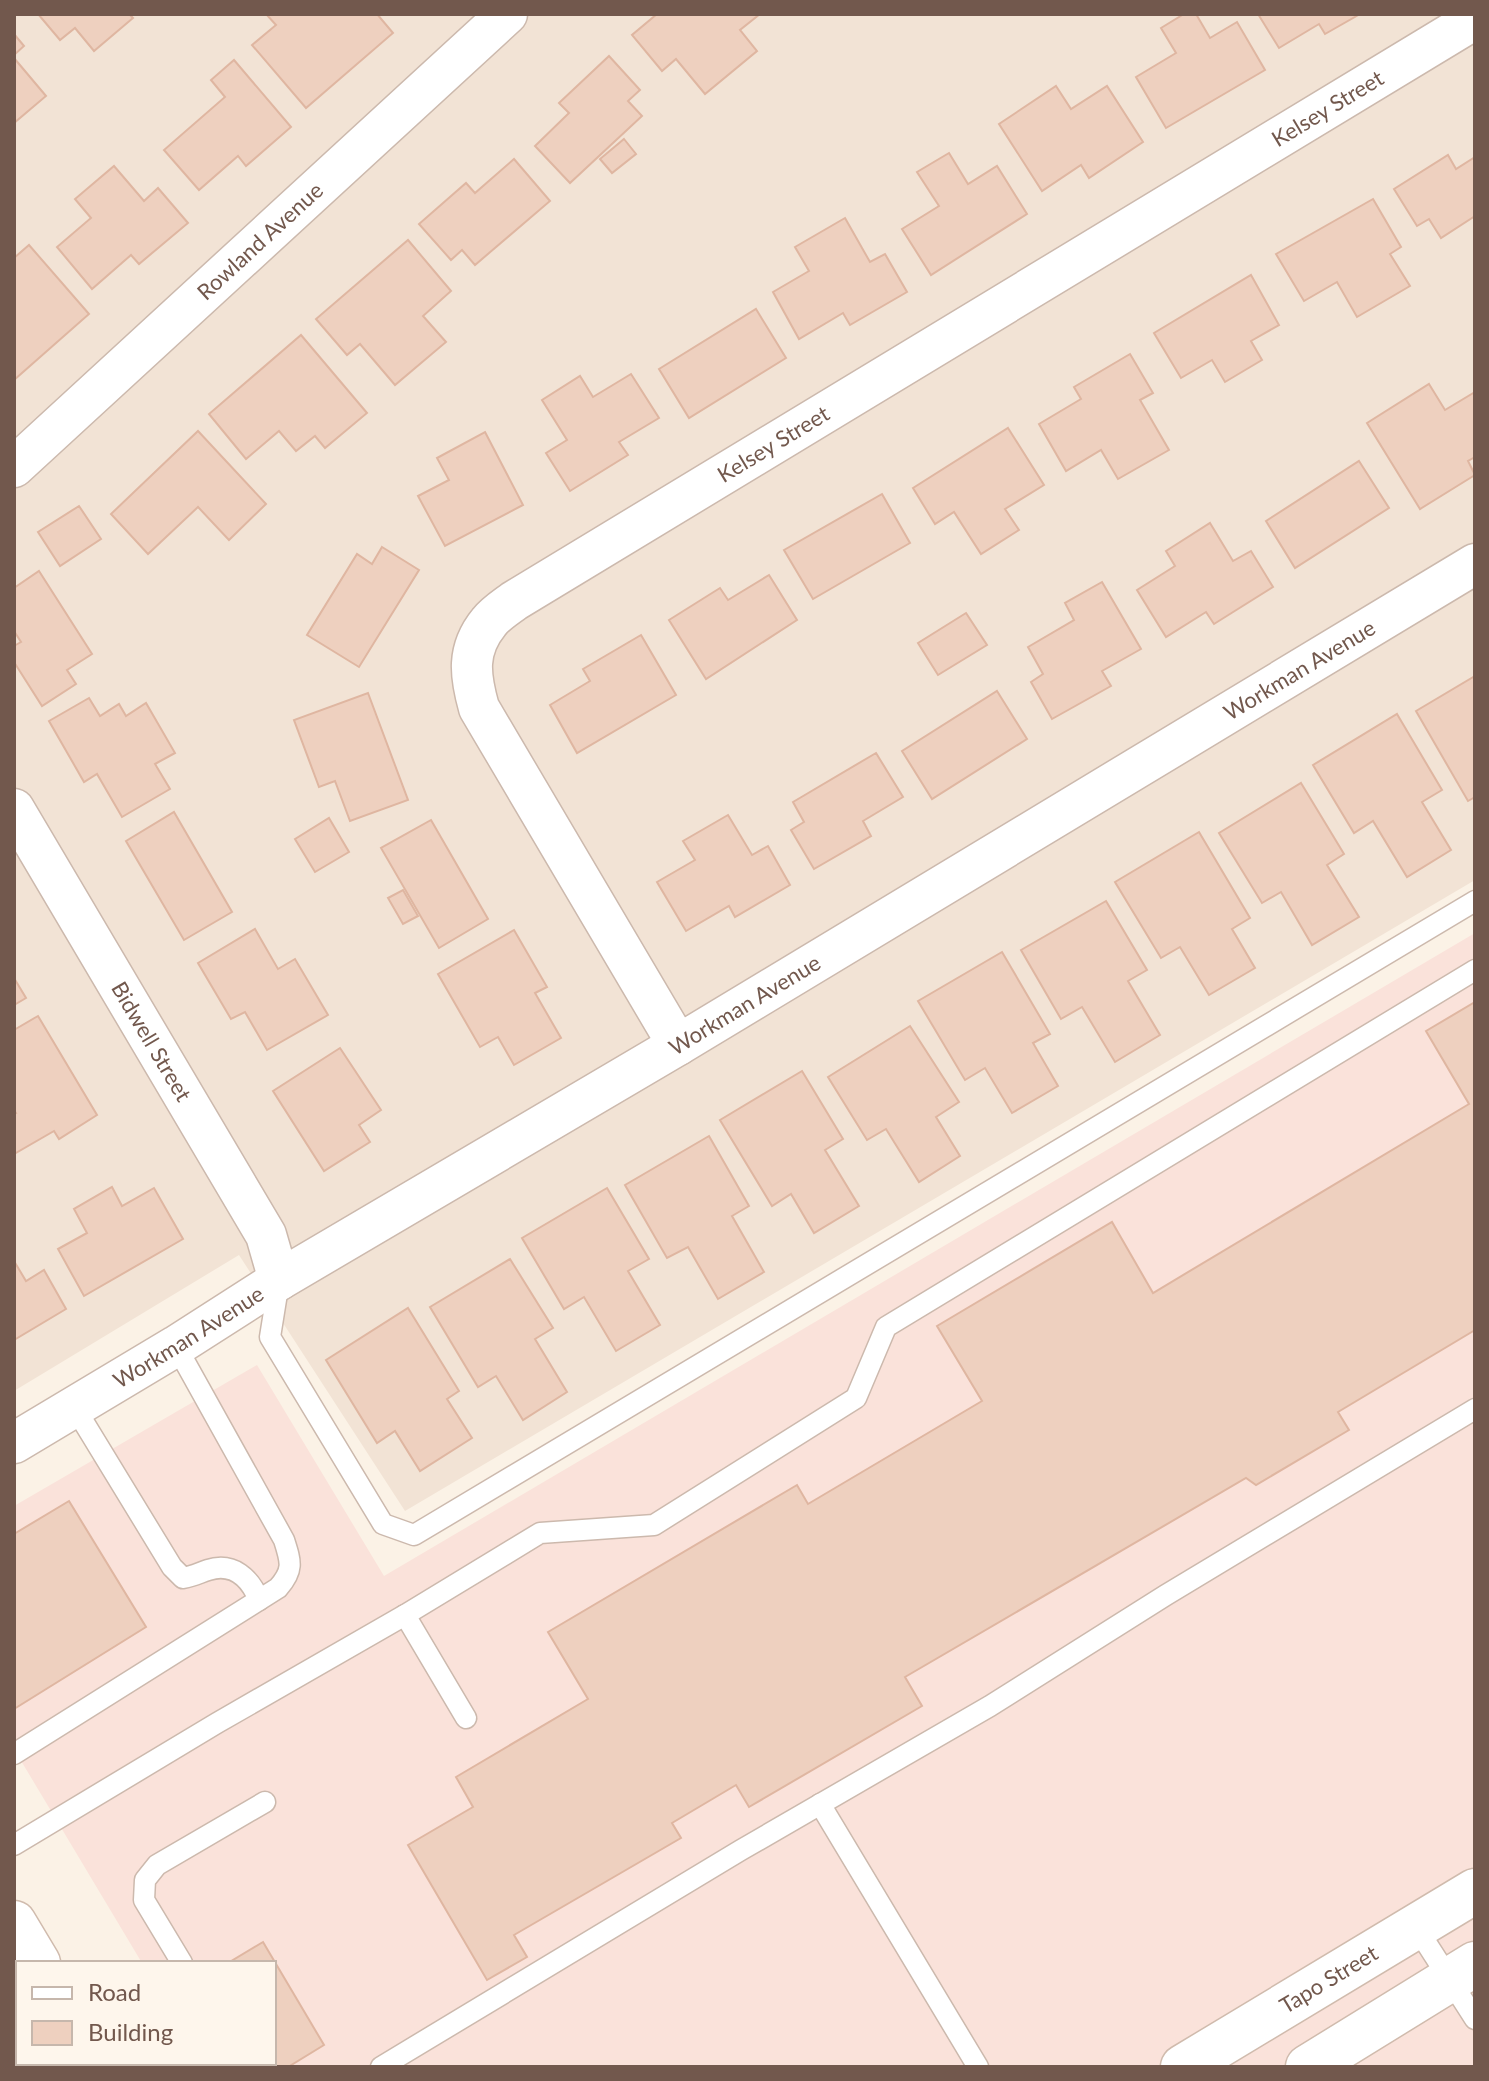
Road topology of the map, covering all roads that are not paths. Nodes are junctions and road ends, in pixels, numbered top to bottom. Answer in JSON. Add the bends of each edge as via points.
{"nodes":[{"id":1,"x":507,"y":14,"type":"edge"},
{"id":2,"x":1475,"y":19,"type":"edge"},
{"id":3,"x":14,"y":467,"type":"edge"},
{"id":4,"x":1475,"y":564,"type":"edge"},
{"id":5,"x":14,"y":809,"type":"edge"},
{"id":6,"x":1475,"y":901,"type":"edge"},
{"id":7,"x":1475,"y":970,"type":"edge"},
{"id":8,"x":678,"y":1045,"type":"junction"},
{"id":9,"x":279,"y":1280,"type":"junction"},
{"id":10,"x":176,"y":1346,"type":"junction"},
{"id":11,"x":75,"y":1408,"type":"junction"},
{"id":12,"x":1475,"y":1409,"type":"edge"},
{"id":13,"x":14,"y":1443,"type":"edge"},
{"id":14,"x":259,"y":1600,"type":"junction"},
{"id":15,"x":405,"y":1615,"type":"junction"},
{"id":16,"x":466,"y":1718,"type":"dead end"},
{"id":17,"x":14,"y":1754,"type":"edge"},
{"id":18,"x":265,"y":1802,"type":"dead end"},
{"id":19,"x":820,"y":1804,"type":"junction"},
{"id":20,"x":14,"y":1845,"type":"edge"},
{"id":21,"x":1475,"y":1891,"type":"edge"},
{"id":22,"x":14,"y":1923,"type":"edge"},
{"id":23,"x":1416,"y":1927,"type":"junction"},
{"id":24,"x":37,"y":1961,"type":"edge"},
{"id":25,"x":181,"y":1961,"type":"edge"},
{"id":26,"x":1462,"y":1972,"type":"edge"},
{"id":27,"x":1475,"y":2019,"type":"edge"},
{"id":28,"x":381,"y":2067,"type":"edge"},
{"id":29,"x":978,"y":2067,"type":"edge"},
{"id":30,"x":1183,"y":2067,"type":"edge"},
{"id":31,"x":1308,"y":2067,"type":"edge"}],
"edges":[{"from":1,"to":3,"type":"street","name":"Rowland Avenue"},
{"from":2,"to":8,"type":"street","name":"Kelsey Street","via":[[489,620],[474,647],[471,678],[479,708]]},
{"from":4,"to":8,"type":"street","name":"Workman Avenue"},
{"from":5,"to":9,"type":"street","name":"Bidwell Street","via":[[266,1235]]},
{"from":6,"to":9,"type":"lane","via":[[414,1535],[383,1524],[270,1337]]},
{"from":7,"to":15,"type":"lane","via":[[886,1327],[856,1398],[654,1525],[540,1533]]},
{"from":8,"to":9,"type":"street","name":"Workman Avenue"},
{"from":9,"to":10,"type":"street","name":"Workman Avenue"},
{"from":10,"to":11,"type":"street","name":"Workman Avenue"},
{"from":10,"to":14,"type":"lane","via":[[291,1559],[288,1577]]},
{"from":11,"to":13,"type":"street","name":"Workman Avenue"},
{"from":11,"to":14,"type":"lane","via":[[172,1567],[183,1578],[226,1567],[242,1574]]},
{"from":12,"to":19,"type":"lane"},
{"from":14,"to":17,"type":"lane"},
{"from":15,"to":16,"type":"lane"},
{"from":15,"to":20,"type":"lane"},
{"from":18,"to":25,"type":"lane","via":[[157,1865],[145,1880],[144,1900]]},
{"from":19,"to":28,"type":"lane"},
{"from":19,"to":29,"type":"lane"},
{"from":21,"to":23,"type":"street","name":"Tapo Street"},
{"from":22,"to":24,"type":"street"},
{"from":23,"to":26,"type":"lane"},
{"from":23,"to":30,"type":"street","name":"Tapo Street"},
{"from":26,"to":27,"type":"lane"},
{"from":26,"to":31,"type":"street"}]}
